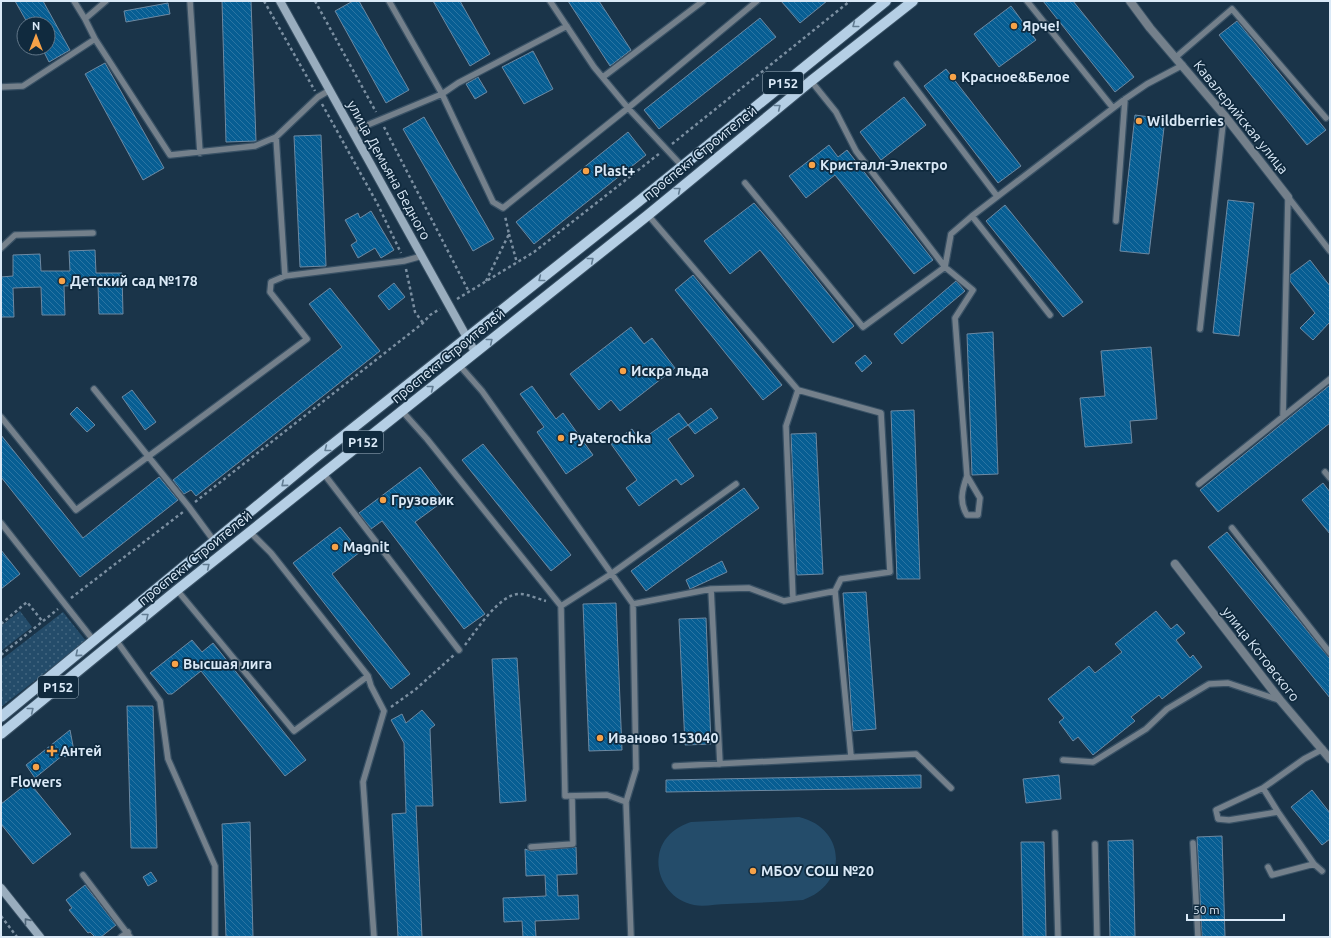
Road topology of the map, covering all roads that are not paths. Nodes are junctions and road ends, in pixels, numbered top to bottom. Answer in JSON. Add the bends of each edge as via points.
{"nodes":[{"id":1,"x":74,"y":1,"type":"edge"},
{"id":2,"x":106,"y":1,"type":"edge"},
{"id":3,"x":190,"y":1,"type":"edge"},
{"id":4,"x":280,"y":1,"type":"edge"},
{"id":5,"x":389,"y":1,"type":"edge"},
{"id":6,"x":550,"y":1,"type":"edge"},
{"id":7,"x":702,"y":1,"type":"edge"},
{"id":8,"x":758,"y":1,"type":"edge"},
{"id":9,"x":886,"y":1,"type":"edge"},
{"id":10,"x":913,"y":1,"type":"edge"},
{"id":11,"x":1027,"y":1,"type":"edge"},
{"id":12,"x":1130,"y":1,"type":"edge"},
{"id":13,"x":85,"y":19,"type":"junction"},
{"id":14,"x":567,"y":26,"type":"junction"},
{"id":15,"x":95,"y":39,"type":"junction"},
{"id":16,"x":1176,"y":57,"type":"junction"},
{"id":17,"x":897,"y":64,"type":"dead end"},
{"id":18,"x":1183,"y":65,"type":"junction"},
{"id":19,"x":603,"y":77,"type":"junction"},
{"id":20,"x":811,"y":81,"type":"junction"},
{"id":21,"x":1,"y":87,"type":"edge"},
{"id":22,"x":330,"y":90,"type":"junction"},
{"id":23,"x":442,"y":94,"type":"junction"},
{"id":24,"x":1125,"y":99,"type":"junction"},
{"id":25,"x":628,"y":108,"type":"junction"},
{"id":26,"x":1113,"y":108,"type":"junction"},
{"id":27,"x":1224,"y":115,"type":"junction"},
{"id":28,"x":1326,"y":118,"type":"dead end"},
{"id":29,"x":353,"y":131,"type":"junction"},
{"id":30,"x":276,"y":137,"type":"junction"},
{"id":31,"x":200,"y":153,"type":"junction"},
{"id":32,"x":682,"y":166,"type":"junction"},
{"id":33,"x":745,"y":183,"type":"dead end"},
{"id":34,"x":997,"y":196,"type":"junction"},
{"id":35,"x":1288,"y":197,"type":"junction"},
{"id":36,"x":648,"y":214,"type":"junction"},
{"id":37,"x":972,"y":216,"type":"junction"},
{"id":38,"x":1116,"y":221,"type":"dead end"},
{"id":39,"x":93,"y":233,"type":"dead end"},
{"id":40,"x":1,"y":248,"type":"edge"},
{"id":41,"x":1330,"y":251,"type":"edge"},
{"id":42,"x":422,"y":256,"type":"junction"},
{"id":43,"x":945,"y":267,"type":"junction"},
{"id":44,"x":286,"y":276,"type":"junction"},
{"id":45,"x":1050,"y":315,"type":"dead end"},
{"id":46,"x":1200,"y":329,"type":"dead end"},
{"id":47,"x":467,"y":338,"type":"junction"},
{"id":48,"x":475,"y":352,"type":"junction"},
{"id":49,"x":460,"y":366,"type":"junction"},
{"id":50,"x":1330,"y":379,"type":"edge"},
{"id":51,"x":94,"y":389,"type":"dead end"},
{"id":52,"x":798,"y":390,"type":"junction"},
{"id":53,"x":402,"y":411,"type":"junction"},
{"id":54,"x":1283,"y":416,"type":"junction"},
{"id":55,"x":1,"y":417,"type":"edge"},
{"id":56,"x":148,"y":456,"type":"junction"},
{"id":57,"x":1325,"y":472,"type":"dead end"},
{"id":58,"x":324,"y":474,"type":"junction"},
{"id":59,"x":967,"y":476,"type":"junction"},
{"id":60,"x":1330,"y":478,"type":"edge"},
{"id":61,"x":736,"y":484,"type":"dead end"},
{"id":62,"x":1199,"y":484,"type":"dead end"},
{"id":63,"x":241,"y":520,"type":"junction"},
{"id":64,"x":1,"y":523,"type":"edge"},
{"id":65,"x":1232,"y":528,"type":"dead end"},
{"id":66,"x":250,"y":532,"type":"junction"},
{"id":67,"x":214,"y":541,"type":"junction"},
{"id":68,"x":223,"y":553,"type":"junction"},
{"id":69,"x":1175,"y":564,"type":"dead end"},
{"id":70,"x":611,"y":574,"type":"junction"},
{"id":71,"x":711,"y":589,"type":"junction"},
{"id":72,"x":177,"y":590,"type":"junction"},
{"id":73,"x":835,"y":591,"type":"junction"},
{"id":74,"x":793,"y":599,"type":"junction"},
{"id":75,"x":633,"y":604,"type":"junction"},
{"id":76,"x":561,"y":606,"type":"junction"},
{"id":77,"x":116,"y":640,"type":"junction"},
{"id":78,"x":94,"y":641,"type":"junction"},
{"id":79,"x":459,"y":650,"type":"road end"},
{"id":80,"x":1330,"y":652,"type":"edge"},
{"id":81,"x":368,"y":676,"type":"junction"},
{"id":82,"x":1280,"y":700,"type":"junction"},
{"id":83,"x":1,"y":718,"type":"edge"},
{"id":84,"x":1,"y":734,"type":"edge"},
{"id":85,"x":1323,"y":749,"type":"junction"},
{"id":86,"x":851,"y":756,"type":"junction"},
{"id":87,"x":1330,"y":759,"type":"edge"},
{"id":88,"x":1063,"y":760,"type":"dead end"},
{"id":89,"x":720,"y":764,"type":"junction"},
{"id":90,"x":675,"y":766,"type":"dead end"},
{"id":91,"x":951,"y":788,"type":"dead end"},
{"id":92,"x":1264,"y":788,"type":"junction"},
{"id":93,"x":572,"y":796,"type":"junction"},
{"id":94,"x":626,"y":802,"type":"junction"},
{"id":95,"x":1278,"y":812,"type":"junction"},
{"id":96,"x":1055,"y":833,"type":"dead end"},
{"id":97,"x":1193,"y":843,"type":"dead end"},
{"id":98,"x":1095,"y":844,"type":"dead end"},
{"id":99,"x":531,"y":847,"type":"dead end"},
{"id":100,"x":1314,"y":864,"type":"junction"},
{"id":101,"x":1268,"y":867,"type":"dead end"},
{"id":102,"x":1322,"y":871,"type":"dead end"},
{"id":103,"x":83,"y":875,"type":"dead end"},
{"id":104,"x":1,"y":888,"type":"edge"},
{"id":105,"x":129,"y":935,"type":"edge"},
{"id":106,"x":40,"y":937,"type":"edge"},
{"id":107,"x":121,"y":937,"type":"edge"},
{"id":108,"x":215,"y":937,"type":"edge"},
{"id":109,"x":374,"y":937,"type":"edge"},
{"id":110,"x":631,"y":937,"type":"edge"},
{"id":111,"x":1058,"y":937,"type":"edge"},
{"id":112,"x":1096,"y":937,"type":"edge"},
{"id":113,"x":1198,"y":937,"type":"edge"}],
"edges":[{"from":1,"to":13,"type":"lane"},
{"from":2,"to":13,"type":"lane"},
{"from":3,"to":31,"type":"lane"},
{"from":4,"to":22,"type":"street","name":"улица Демьяна Бедного"},
{"from":5,"to":23,"type":"lane"},
{"from":6,"to":14,"type":"lane"},
{"from":7,"to":19,"type":"lane"},
{"from":8,"to":25,"type":"lane"},
{"from":9,"to":32,"type":"main road","name":"проспект Строителей","number":"Р152","one_way":true},
{"from":10,"to":20,"type":"main road","name":"проспект Строителей","number":"Р152"},
{"from":11,"to":26,"type":"lane"},
{"from":12,"to":16,"type":"street","name":"Кавалерийская улица"},
{"from":13,"to":15,"type":"lane"},
{"from":14,"to":19,"type":"lane"},
{"from":14,"to":23,"type":"lane","via":[[458,83]]},
{"from":15,"to":21,"type":"lane","via":[[23,86]]},
{"from":15,"to":31,"type":"lane","via":[[170,156]]},
{"from":16,"to":18,"type":"street","name":"Кавалерийская улица"},
{"from":16,"to":28,"type":"lane","via":[[1232,9]]},
{"from":17,"to":34,"type":"lane"},
{"from":18,"to":24,"type":"lane"},
{"from":18,"to":27,"type":"street","name":"Кавалерийская улица"},
{"from":19,"to":25,"type":"lane"},
{"from":36,"to":20,"type":"main road","name":"проспект Строителей","number":"Р152","one_way":true},
{"from":20,"to":43,"type":"lane","via":[[836,112],[856,151]]},
{"from":22,"to":29,"type":"street","name":"улица Демьяна Бедного"},
{"from":22,"to":30,"type":"lane","via":[[318,97]]},
{"from":23,"to":25,"type":"lane","via":[[492,202],[503,208]]},
{"from":23,"to":29,"type":"lane"},
{"from":24,"to":26,"type":"lane"},
{"from":24,"to":38,"type":"lane"},
{"from":25,"to":32,"type":"lane"},
{"from":26,"to":34,"type":"lane"},
{"from":27,"to":35,"type":"street","name":"Кавалерийская улица"},
{"from":27,"to":46,"type":"lane"},
{"from":29,"to":42,"type":"street","name":"улица Демьяна Бедного"},
{"from":30,"to":31,"type":"lane","via":[[255,146]]},
{"from":30,"to":44,"type":"lane"},
{"from":32,"to":47,"type":"main road","name":"проспект Строителей","number":"Р152","one_way":true},
{"from":33,"to":43,"type":"lane","via":[[863,327]]},
{"from":34,"to":37,"type":"lane"},
{"from":35,"to":41,"type":"lane","name":"Кавалерийская улица"},
{"from":35,"to":54,"type":"lane"},
{"from":48,"to":36,"type":"main road","name":"проспект Строителей","number":"Р152","one_way":true},
{"from":36,"to":52,"type":"lane"},
{"from":37,"to":43,"type":"lane","via":[[951,234]]},
{"from":37,"to":45,"type":"lane"},
{"from":39,"to":40,"type":"lane","via":[[16,235]]},
{"from":42,"to":44,"type":"lane","via":[[404,261]]},
{"from":42,"to":47,"type":"street","name":"улица Демьяна Бедного"},
{"from":43,"to":59,"type":"lane","via":[[973,290],[955,318]]},
{"from":44,"to":56,"type":"lane","via":[[271,282],[270,292],[307,339]]},
{"from":47,"to":48,"type":"street","name":"улица Демьяна Бедного"},
{"from":47,"to":63,"type":"main road","name":"проспект Строителей","number":"Р152","one_way":true},
{"from":48,"to":49,"type":"main road","name":"проспект Строителей","number":"Р152"},
{"from":53,"to":49,"type":"main road","name":"проспект Строителей","number":"Р152","one_way":true},
{"from":49,"to":70,"type":"lane","via":[[482,391]]},
{"from":50,"to":54,"type":"lane"},
{"from":51,"to":56,"type":"lane"},
{"from":52,"to":73,"type":"lane","via":[[881,412],[890,572],[841,579]]},
{"from":52,"to":74,"type":"lane","via":[[786,426]]},
{"from":53,"to":58,"type":"main road","name":"проспект Строителей","number":"Р152"},
{"from":53,"to":76,"type":"lane"},
{"from":54,"to":62,"type":"lane"},
{"from":55,"to":56,"type":"lane","via":[[76,510]]},
{"from":56,"to":67,"type":"lane"},
{"from":57,"to":60,"type":"lane"},
{"from":58,"to":66,"type":"main road","name":"проспект Строителей","number":"Р152"},
{"from":58,"to":79,"type":"lane"},
{"from":59,"to":59,"type":"lane","via":[[980,498],[978,515],[967,515],[962,506]]},
{"from":61,"to":70,"type":"lane"},
{"from":63,"to":66,"type":"main road"},
{"from":63,"to":67,"type":"main road","name":"проспект Строителей","number":"Р152"},
{"from":64,"to":78,"type":"lane"},
{"from":65,"to":80,"type":"lane"},
{"from":66,"to":68,"type":"main road","name":"проспект Строителей","number":"Р152"},
{"from":66,"to":81,"type":"lane","via":[[271,553]]},
{"from":67,"to":68,"type":"main road"},
{"from":67,"to":78,"type":"main road","name":"проспект Строителей","number":"Р152"},
{"from":72,"to":68,"type":"main road","name":"проспект Строителей","number":"Р152","one_way":true},
{"from":69,"to":82,"type":"street","name":"улица Котовского"},
{"from":70,"to":75,"type":"lane"},
{"from":70,"to":76,"type":"lane"},
{"from":71,"to":74,"type":"lane","via":[[749,588],[784,601]]},
{"from":71,"to":75,"type":"lane"},
{"from":71,"to":89,"type":"lane"},
{"from":77,"to":72,"type":"main road","name":"проспект Строителей","number":"Р152","one_way":true},
{"from":72,"to":81,"type":"lane","via":[[294,731]]},
{"from":73,"to":74,"type":"lane"},
{"from":73,"to":86,"type":"lane"},
{"from":75,"to":94,"type":"lane","via":[[636,769]]},
{"from":76,"to":93,"type":"lane","via":[[565,796]]},
{"from":84,"to":77,"type":"main road","name":"проспект Строителей","number":"Р152","one_way":true},
{"from":77,"to":108,"type":"lane","via":[[160,701],[168,759],[215,866]]},
{"from":78,"to":83,"type":"main road","name":"проспект Строителей","number":"Р152","one_way":true},
{"from":81,"to":109,"type":"lane","via":[[384,711],[363,782]]},
{"from":82,"to":85,"type":"street","name":"улица Котовского"},
{"from":82,"to":88,"type":"lane","via":[[1228,684],[1209,684],[1167,710],[1146,729],[1093,762]]},
{"from":85,"to":87,"type":"street","name":"улица Котовского"},
{"from":85,"to":92,"type":"lane","via":[[1304,759]]},
{"from":86,"to":89,"type":"lane"},
{"from":86,"to":91,"type":"lane","via":[[916,754]]},
{"from":89,"to":90,"type":"lane"},
{"from":92,"to":95,"type":"lane"},
{"from":92,"to":95,"type":"lane","via":[[1216,810],[1218,819],[1229,820]]},
{"from":93,"to":94,"type":"lane","via":[[607,795]]},
{"from":93,"to":99,"type":"lane","via":[[573,844]]},
{"from":94,"to":110,"type":"lane"},
{"from":95,"to":100,"type":"lane"},
{"from":96,"to":111,"type":"lane"},
{"from":97,"to":113,"type":"lane"},
{"from":98,"to":112,"type":"lane"},
{"from":100,"to":101,"type":"lane","via":[[1272,875]]},
{"from":100,"to":102,"type":"lane"},
{"from":103,"to":105,"type":"lane"},
{"from":106,"to":104,"type":"street","one_way":true},
{"from":105,"to":107,"type":"lane"}]}
